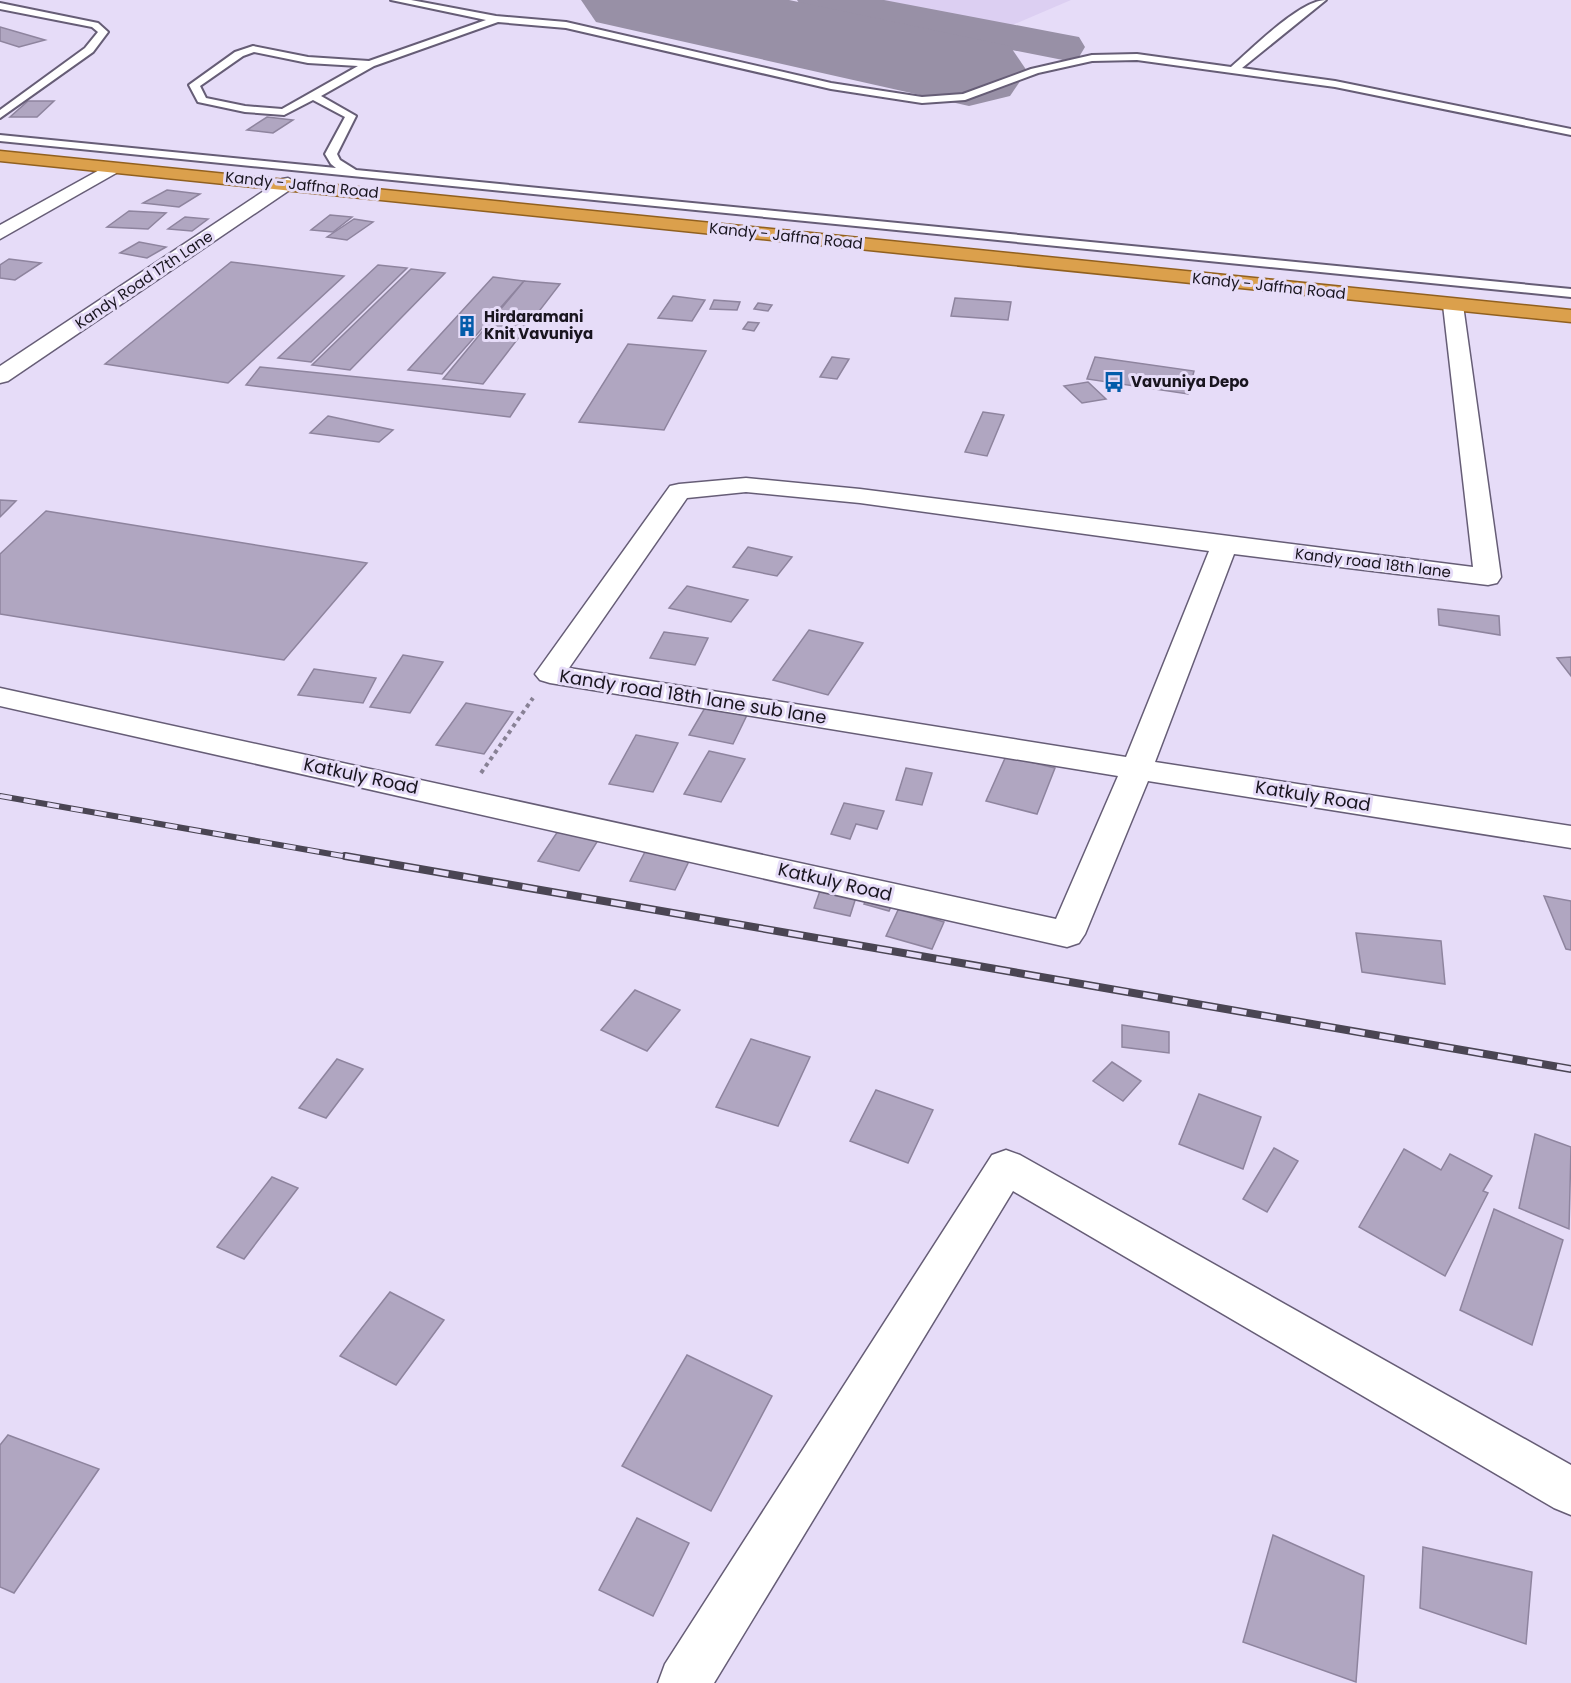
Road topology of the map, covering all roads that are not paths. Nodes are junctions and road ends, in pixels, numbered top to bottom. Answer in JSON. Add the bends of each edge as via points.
{"nodes":[{"id":1,"x":396,"y":0,"type":"edge"},
{"id":2,"x":1321,"y":0,"type":"edge"},
{"id":3,"x":0,"y":6,"type":"edge"},
{"id":4,"x":497,"y":20,"type":"junction"},
{"id":5,"x":370,"y":64,"type":"junction"},
{"id":6,"x":1235,"y":69,"type":"junction"},
{"id":7,"x":312,"y":95,"type":"junction"},
{"id":8,"x":0,"y":115,"type":"edge"},
{"id":9,"x":1571,"y":132,"type":"edge"},
{"id":10,"x":0,"y":138,"type":"edge"},
{"id":11,"x":331,"y":154,"type":"junction"},
{"id":12,"x":0,"y":156,"type":"edge"},
{"id":13,"x":269,"y":163,"type":"junction"},
{"id":14,"x":112,"y":168,"type":"junction"},
{"id":15,"x":351,"y":171,"type":"junction"},
{"id":16,"x":288,"y":183,"type":"junction"},
{"id":17,"x":0,"y":233,"type":"edge"},
{"id":18,"x":1571,"y":293,"type":"edge"},
{"id":19,"x":1453,"y":305,"type":"junction"},
{"id":20,"x":1571,"y":316,"type":"edge"},
{"id":21,"x":2,"y":373,"type":"edge"},
{"id":22,"x":1224,"y":545,"type":"junction"},
{"id":23,"x":0,"y":697,"type":"edge"},
{"id":24,"x":1137,"y":769,"type":"junction"},
{"id":25,"x":1571,"y":837,"type":"edge"},
{"id":26,"x":1571,"y":1491,"type":"edge"},
{"id":27,"x":684,"y":1683,"type":"edge"}],
"edges":[{"from":1,"to":4,"type":"lane"},
{"from":2,"to":6,"type":"lane"},
{"from":3,"to":8,"type":"lane","via":[[95,25],[103,32],[89,50]]},
{"from":4,"to":5,"type":"lane"},
{"from":4,"to":6,"type":"lane","via":[[566,25],[831,86],[922,100],[965,97],[1035,71],[1092,58],[1137,57]]},
{"from":5,"to":7,"type":"lane"},
{"from":5,"to":7,"type":"lane","via":[[308,60],[253,49],[239,54],[194,85],[202,100],[245,109],[284,112]]},
{"from":6,"to":9,"type":"lane","via":[[1335,84]]},
{"from":7,"to":11,"type":"lane","via":[[351,117]]},
{"from":10,"to":13,"type":"lane"},
{"from":11,"to":13,"type":"lane"},
{"from":11,"to":15,"type":"lane","via":[[335,162]]},
{"from":12,"to":14,"type":"highway","name":"Kandy - Jaffna Road"},
{"from":13,"to":15,"type":"lane"},
{"from":14,"to":16,"type":"highway","name":"Kandy - Jaffna Road"},
{"from":14,"to":17,"type":"street"},
{"from":15,"to":18,"type":"lane"},
{"from":16,"to":19,"type":"highway","name":"Kandy - Jaffna Road"},
{"from":16,"to":21,"type":"street","name":"Kandy Road 17th Lane"},
{"from":19,"to":20,"type":"highway","name":"Kandy - Jaffna Road"},
{"from":19,"to":22,"type":"street","name":"Kandy road 18th lane","via":[[1488,577]]},
{"from":22,"to":24,"type":"street"},
{"from":22,"to":24,"type":"street","name":"Kandy road 18th lane sub lane","via":[[860,496],[746,485],[679,491],[550,674]]},
{"from":23,"to":24,"type":"street","name":"Katkuly Road","via":[[1067,934]]},
{"from":24,"to":25,"type":"street","name":"Katkuly Road"},
{"from":26,"to":27,"type":"street","via":[[1006,1167]]}]}
